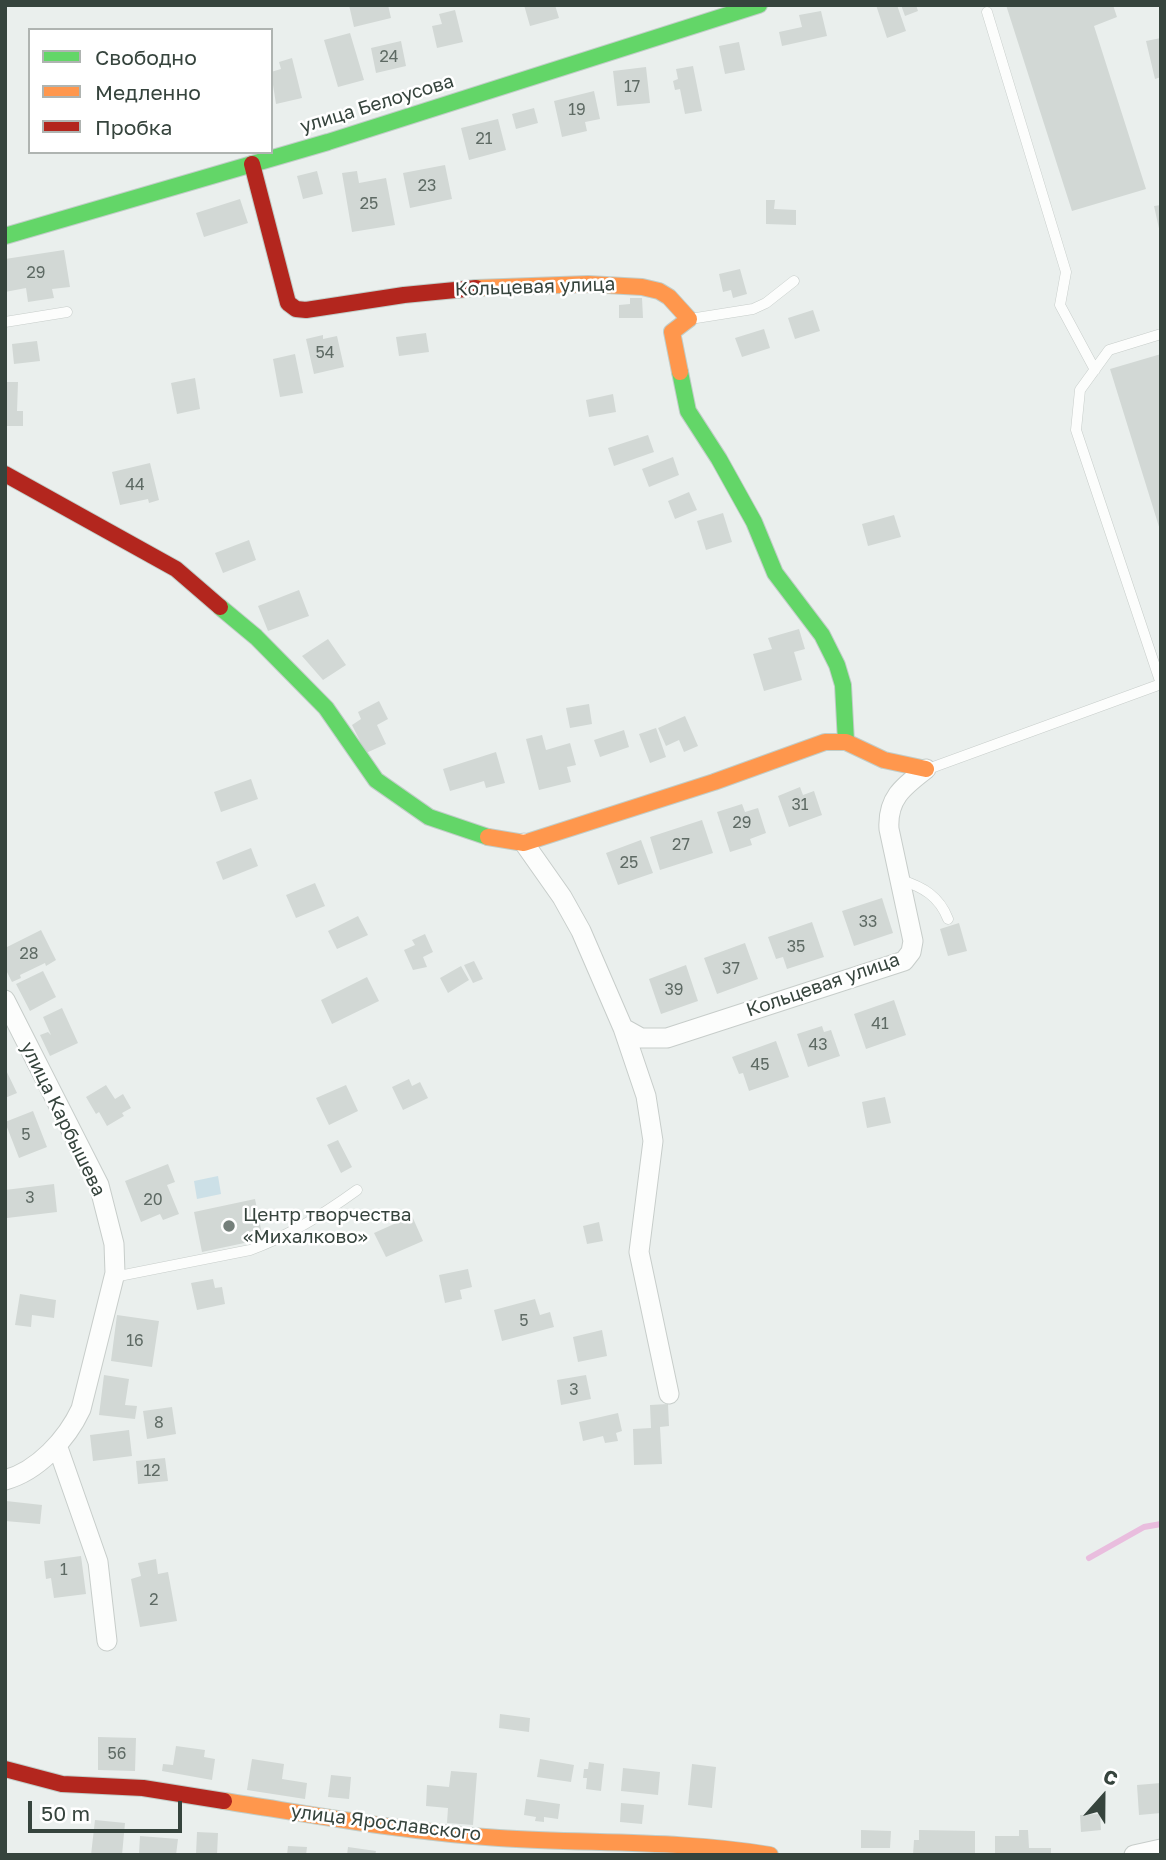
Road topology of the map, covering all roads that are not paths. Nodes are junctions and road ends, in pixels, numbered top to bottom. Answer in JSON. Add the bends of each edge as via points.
{"nodes":[{"id":1,"x":759,"y":5,"type":"edge"},
{"id":2,"x":987,"y":12,"type":"dead end"},
{"id":3,"x":253,"y":164,"type":"junction"},
{"id":4,"x":5,"y":236,"type":"edge"},
{"id":5,"x":794,"y":281,"type":"dead end"},
{"id":6,"x":67,"y":312,"type":"dead end"},
{"id":7,"x":689,"y":319,"type":"junction"},
{"id":8,"x":5,"y":322,"type":"edge"},
{"id":9,"x":1161,"y":334,"type":"edge"},
{"id":10,"x":1095,"y":370,"type":"junction"},
{"id":11,"x":5,"y":474,"type":"edge"},
{"id":12,"x":1161,"y":684,"type":"edge"},
{"id":13,"x":846,"y":742,"type":"junction"},
{"id":14,"x":926,"y":769,"type":"junction"},
{"id":15,"x":524,"y":843,"type":"junction"},
{"id":16,"x":900,"y":880,"type":"junction"},
{"id":17,"x":948,"y":919,"type":"dead end"},
{"id":18,"x":5,"y":1000,"type":"edge"},
{"id":19,"x":623,"y":1028,"type":"junction"},
{"id":20,"x":357,"y":1190,"type":"dead end"},
{"id":21,"x":114,"y":1277,"type":"junction"},
{"id":22,"x":669,"y":1394,"type":"dead end"},
{"id":23,"x":57,"y":1445,"type":"junction"},
{"id":24,"x":5,"y":1480,"type":"edge"},
{"id":25,"x":107,"y":1641,"type":"dead end"},
{"id":26,"x":5,"y":1769,"type":"edge"},
{"id":27,"x":1161,"y":1849,"type":"edge"},
{"id":28,"x":770,"y":1855,"type":"edge"},
{"id":29,"x":1134,"y":1855,"type":"edge"}],
"edges":[{"from":1,"to":3,"type":"street","name":"улица Белоусова"},
{"from":2,"to":10,"type":"lane","via":[[1066,272],[1060,305]]},
{"from":3,"to":4,"type":"street","name":"улица Белоусова"},
{"from":3,"to":7,"type":"street","name":"Кольцевая улица","via":[[288,303],[296,309],[448,290],[597,284],[654,289],[672,298]]},
{"from":5,"to":7,"type":"lane","via":[[753,309]]},
{"from":6,"to":8,"type":"lane"},
{"from":7,"to":13,"type":"street","via":[[672,332],[688,411],[754,522],[778,579],[828,645],[843,685]]},
{"from":9,"to":10,"type":"lane","via":[[1109,350]]},
{"from":10,"to":12,"type":"lane","via":[[1080,390],[1076,430]]},
{"from":11,"to":15,"type":"street","via":[[176,569],[256,637],[326,708],[376,780],[450,826]]},
{"from":12,"to":14,"type":"lane"},
{"from":13,"to":14,"type":"street","via":[[884,760]]},
{"from":13,"to":15,"type":"street","via":[[818,744]]},
{"from":14,"to":16,"type":"street","name":"Кольцевая улица","via":[[901,789],[891,806],[889,828]]},
{"from":15,"to":19,"type":"street","via":[[581,930]]},
{"from":16,"to":17,"type":"lane","via":[[932,895]]},
{"from":16,"to":19,"type":"street","name":"Кольцевая улица","via":[[913,941],[911,952],[901,963],[667,1038],[641,1038]]},
{"from":18,"to":21,"type":"street","name":"улица Карбышева","via":[[99,1185],[114,1244]]},
{"from":19,"to":22,"type":"street","via":[[651,1120],[653,1140],[639,1252]]},
{"from":20,"to":21,"type":"lane","via":[[316,1218],[250,1250]]},
{"from":21,"to":23,"type":"street","name":"улица Карбышева","via":[[81,1409]]},
{"from":23,"to":24,"type":"street","name":"улица Карбышева","via":[[25,1472]]},
{"from":23,"to":25,"type":"street","via":[[98,1562]]},
{"from":26,"to":28,"type":"street","name":"улица Ярославского","via":[[62,1784],[142,1788],[412,1830],[729,1848]]},
{"from":27,"to":29,"type":"street"}]}
